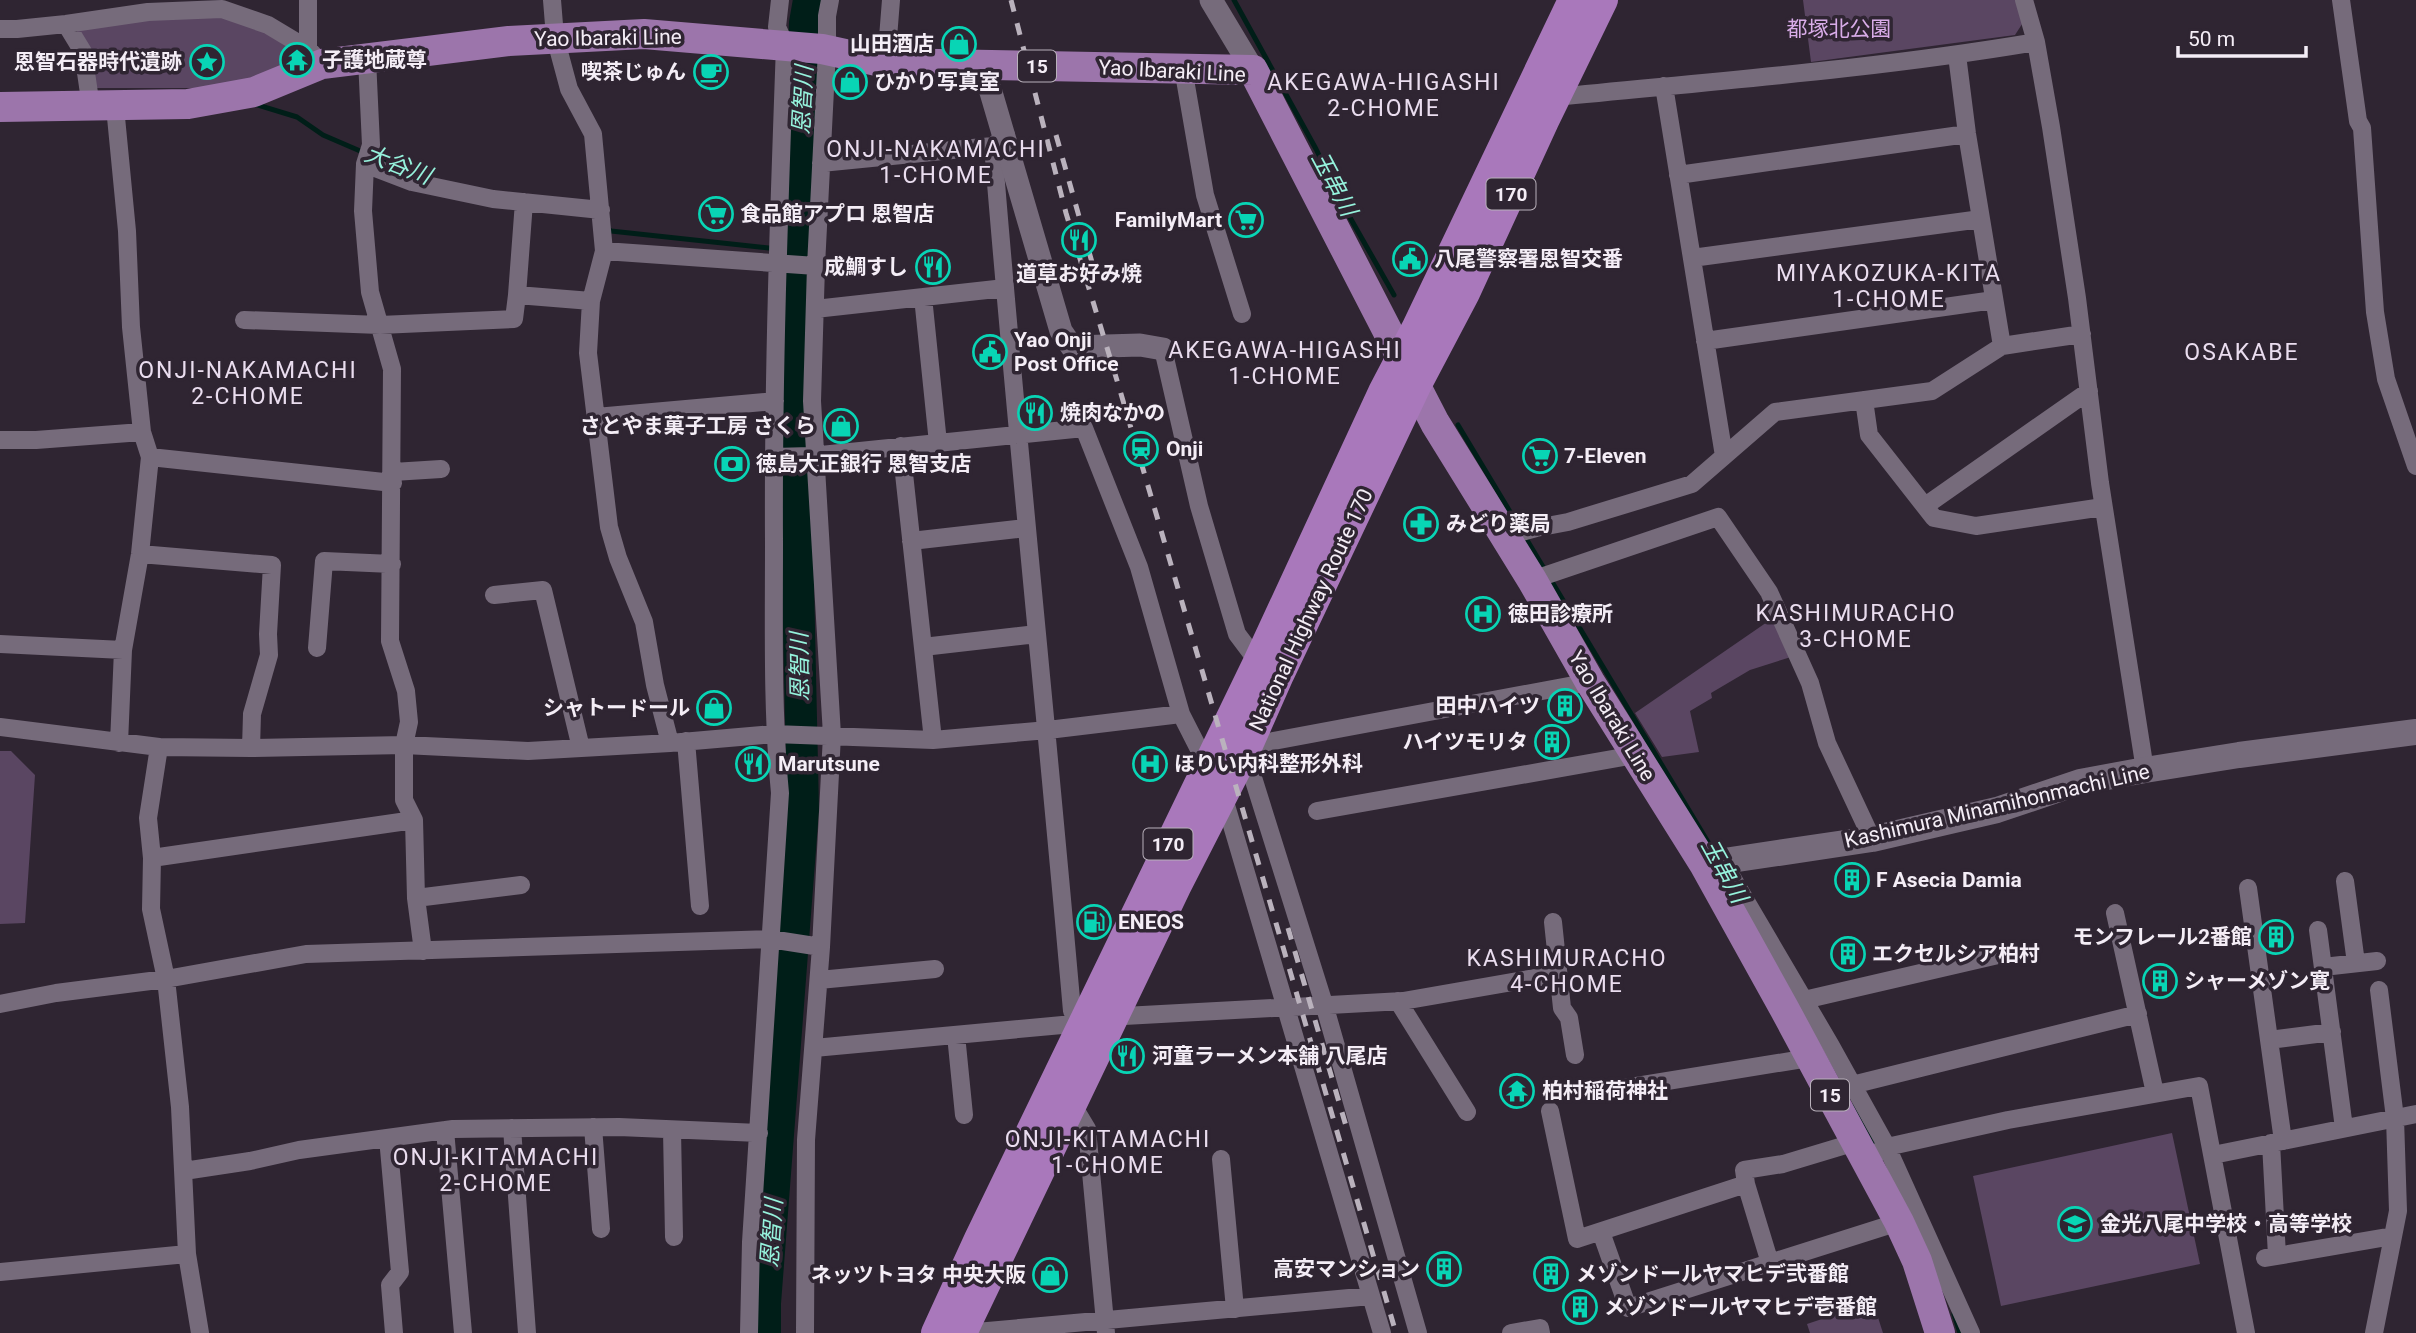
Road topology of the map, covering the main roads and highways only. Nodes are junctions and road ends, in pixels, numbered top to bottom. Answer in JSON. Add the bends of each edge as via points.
{"nodes":[{"id":1,"x":1573,"y":0,"type":"edge"},
{"id":2,"x":1603,"y":0,"type":"edge"},
{"id":3,"x":0,"y":107,"type":"edge"},
{"id":4,"x":1402,"y":356,"type":"junction"},
{"id":5,"x":1416,"y":386,"type":"junction"},
{"id":6,"x":1268,"y":668,"type":"junction"},
{"id":7,"x":2416,"y":732,"type":"edge"},
{"id":8,"x":1713,"y":863,"type":"junction"},
{"id":9,"x":1095,"y":1019,"type":"junction"},
{"id":10,"x":936,"y":1333,"type":"edge"},
{"id":11,"x":964,"y":1333,"type":"edge"},
{"id":12,"x":1940,"y":1333,"type":"edge"}],
"edges":[{"from":1,"to":4,"type":"highway","name":"National Highway Route 170","number":"170"},
{"from":2,"to":5,"type":"highway","name":"National Highway Route 170","number":"170","via":[[1465,293]]},
{"from":3,"to":4,"type":"main road","name":"Yao Ibaraki Line","number":"15","via":[[188,104],[254,92],[315,57],[367,59],[555,37],[644,34],[789,45],[886,62],[1253,70]]},
{"from":4,"to":5,"type":"main road","name":"Yao Ibaraki Line","number":"15"},
{"from":4,"to":6,"type":"highway","name":"National Highway Route 170","number":"170"},
{"from":5,"to":6,"type":"highway","name":"National Highway Route 170","number":"170"},
{"from":5,"to":8,"type":"main road","name":"Yao Ibaraki Line","number":"15","via":[[1635,755]]},
{"from":6,"to":9,"type":"highway","name":"National Highway Route 170","number":"170","via":[[1208,765]]},
{"from":6,"to":9,"type":"highway","name":"National Highway Route 170","number":"170","via":[[1246,749],[1176,887]]},
{"from":7,"to":8,"type":"main road","name":"Kashimura Minamihonmachi Line","via":[[2080,782],[1997,810],[1872,839]]},
{"from":8,"to":12,"type":"main road","name":"Yao Ibaraki Line","number":"15","via":[[1795,1005],[1809,1058],[1872,1151],[1917,1261]]},
{"from":9,"to":10,"type":"highway","name":"National Highway Route 170","number":"170","via":[[979,1239]]},
{"from":9,"to":11,"type":"highway","name":"National Highway Route 170","number":"170","via":[[1072,1104]]}]}
